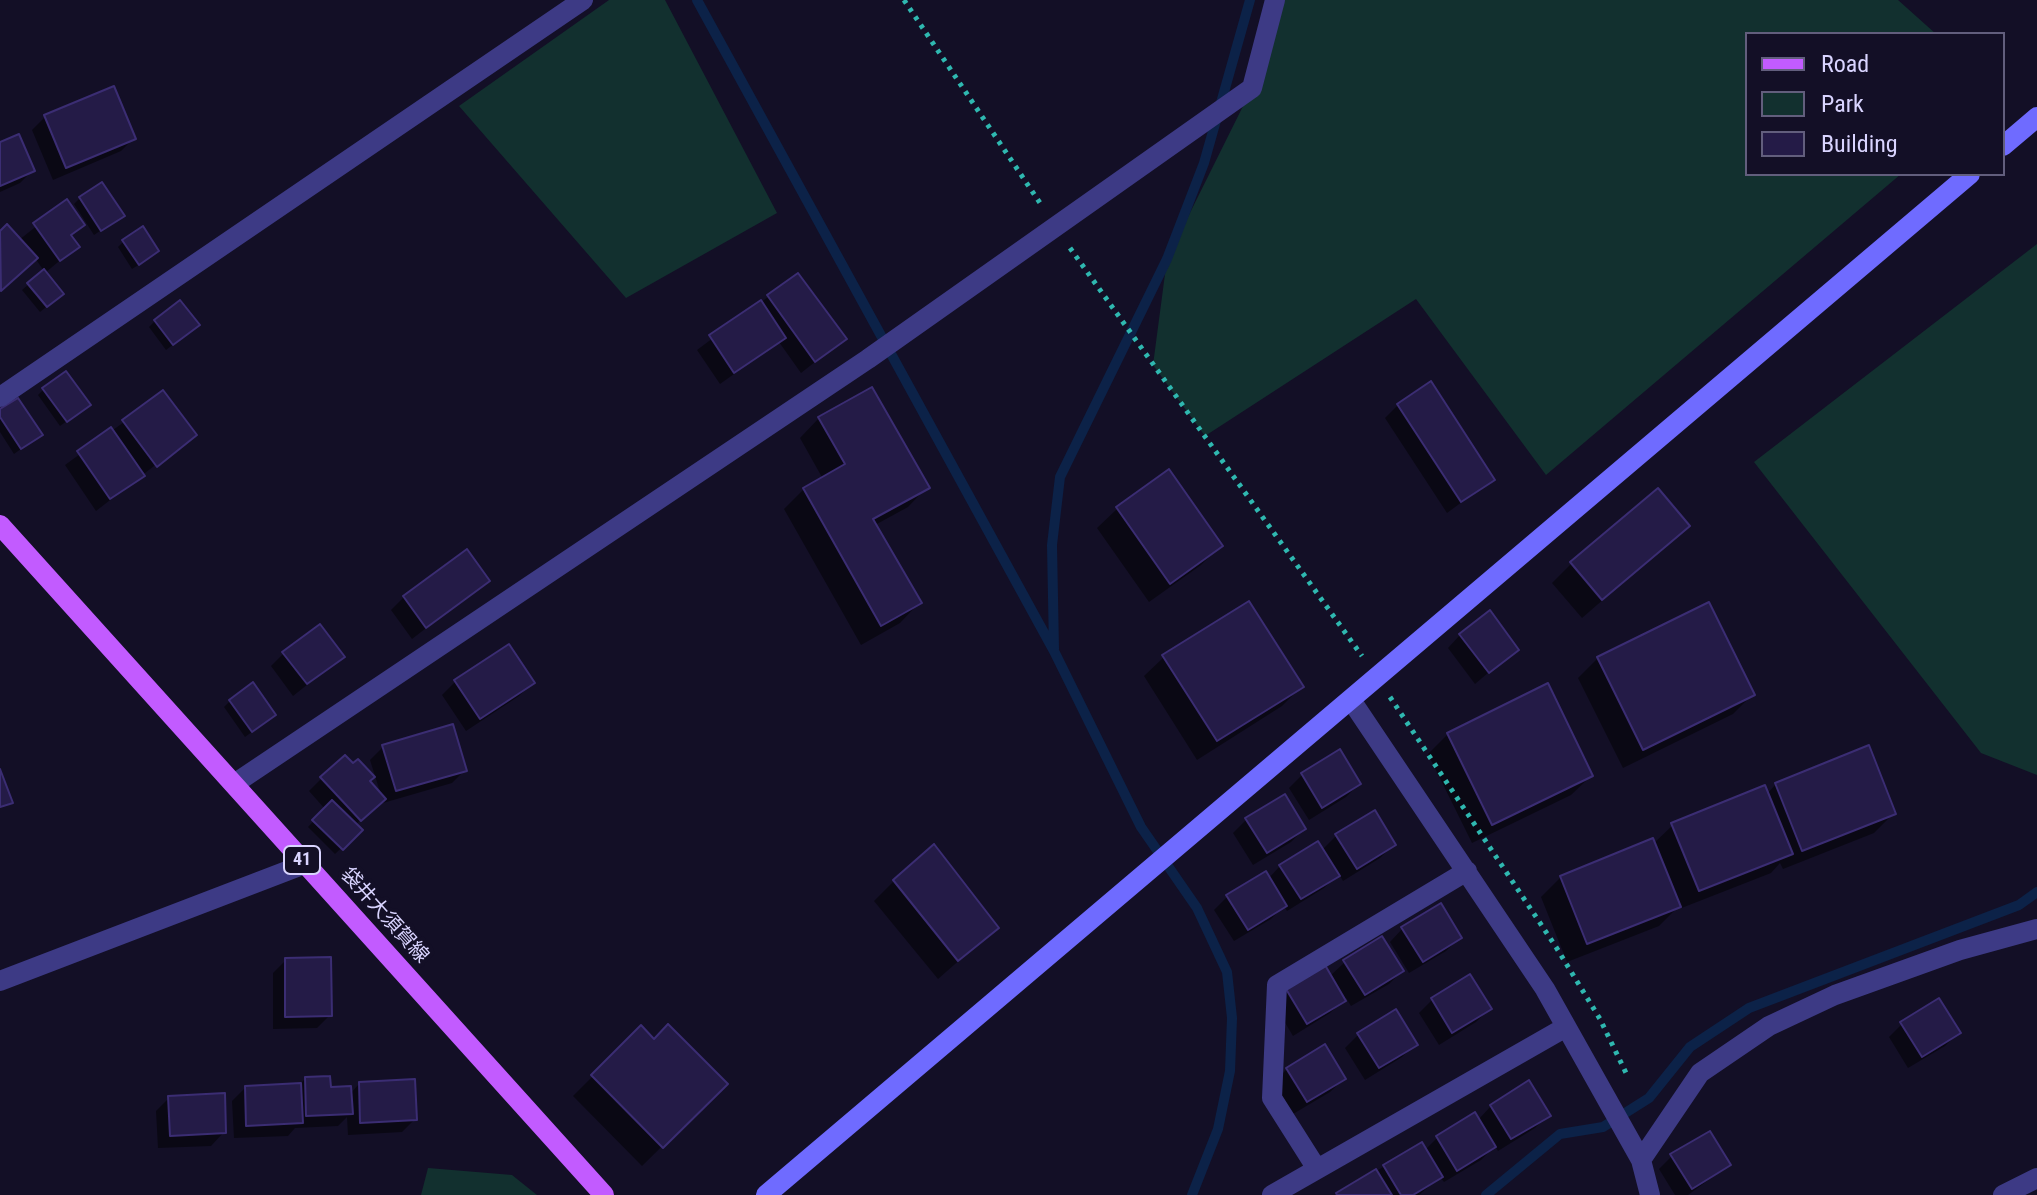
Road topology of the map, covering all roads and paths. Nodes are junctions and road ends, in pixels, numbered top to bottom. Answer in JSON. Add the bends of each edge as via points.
{"nodes":[{"id":1,"x":583,"y":0,"type":"edge"},
{"id":2,"x":904,"y":0,"type":"edge"},
{"id":3,"x":1275,"y":0,"type":"edge"},
{"id":4,"x":2037,"y":117,"type":"edge"},
{"id":5,"x":2005,"y":144,"type":"edge"},
{"id":6,"x":1968,"y":176,"type":"edge"},
{"id":7,"x":1056,"y":228,"type":"junction"},
{"id":8,"x":0,"y":397,"type":"edge"},
{"id":9,"x":0,"y":525,"type":"edge"},
{"id":10,"x":1377,"y":678,"type":"junction"},
{"id":11,"x":1351,"y":700,"type":"junction"},
{"id":12,"x":234,"y":784,"type":"junction"},
{"id":13,"x":305,"y":864,"type":"junction"},
{"id":14,"x":1467,"y":871,"type":"junction"},
{"id":15,"x":2037,"y":929,"type":"edge"},
{"id":16,"x":0,"y":981,"type":"edge"},
{"id":17,"x":1566,"y":1027,"type":"junction"},
{"id":18,"x":1317,"y":1169,"type":"junction"},
{"id":19,"x":2037,"y":1178,"type":"edge"},
{"id":20,"x":1643,"y":1182,"type":"edge"},
{"id":21,"x":604,"y":1195,"type":"edge"},
{"id":22,"x":766,"y":1195,"type":"edge"},
{"id":23,"x":1272,"y":1195,"type":"edge"},
{"id":24,"x":2003,"y":1195,"type":"edge"}],
"edges":[{"from":1,"to":8,"type":"street"},
{"from":2,"to":7,"type":"path"},
{"from":3,"to":7,"type":"street","via":[[1252,88]]},
{"from":4,"to":5,"type":"street"},
{"from":6,"to":10,"type":"street"},
{"from":7,"to":10,"type":"path"},
{"from":7,"to":12,"type":"street"},
{"from":9,"to":12,"type":"main road","name":"袋井大須賀線","number":"41"},
{"from":10,"to":11,"type":"street"},
{"from":11,"to":14,"type":"street"},
{"from":11,"to":22,"type":"street"},
{"from":12,"to":13,"type":"main road","name":"袋井大須賀線","number":"41"},
{"from":13,"to":16,"type":"street"},
{"from":13,"to":21,"type":"main road","name":"袋井大須賀線","number":"41"},
{"from":14,"to":17,"type":"street"},
{"from":14,"to":18,"type":"street","via":[[1277,985],[1272,1098]]},
{"from":15,"to":20,"type":"street","via":[[1835,995],[1769,1026],[1700,1073]]},
{"from":17,"to":18,"type":"street"},
{"from":17,"to":20,"type":"street"},
{"from":18,"to":23,"type":"street"},
{"from":19,"to":24,"type":"street"}]}
